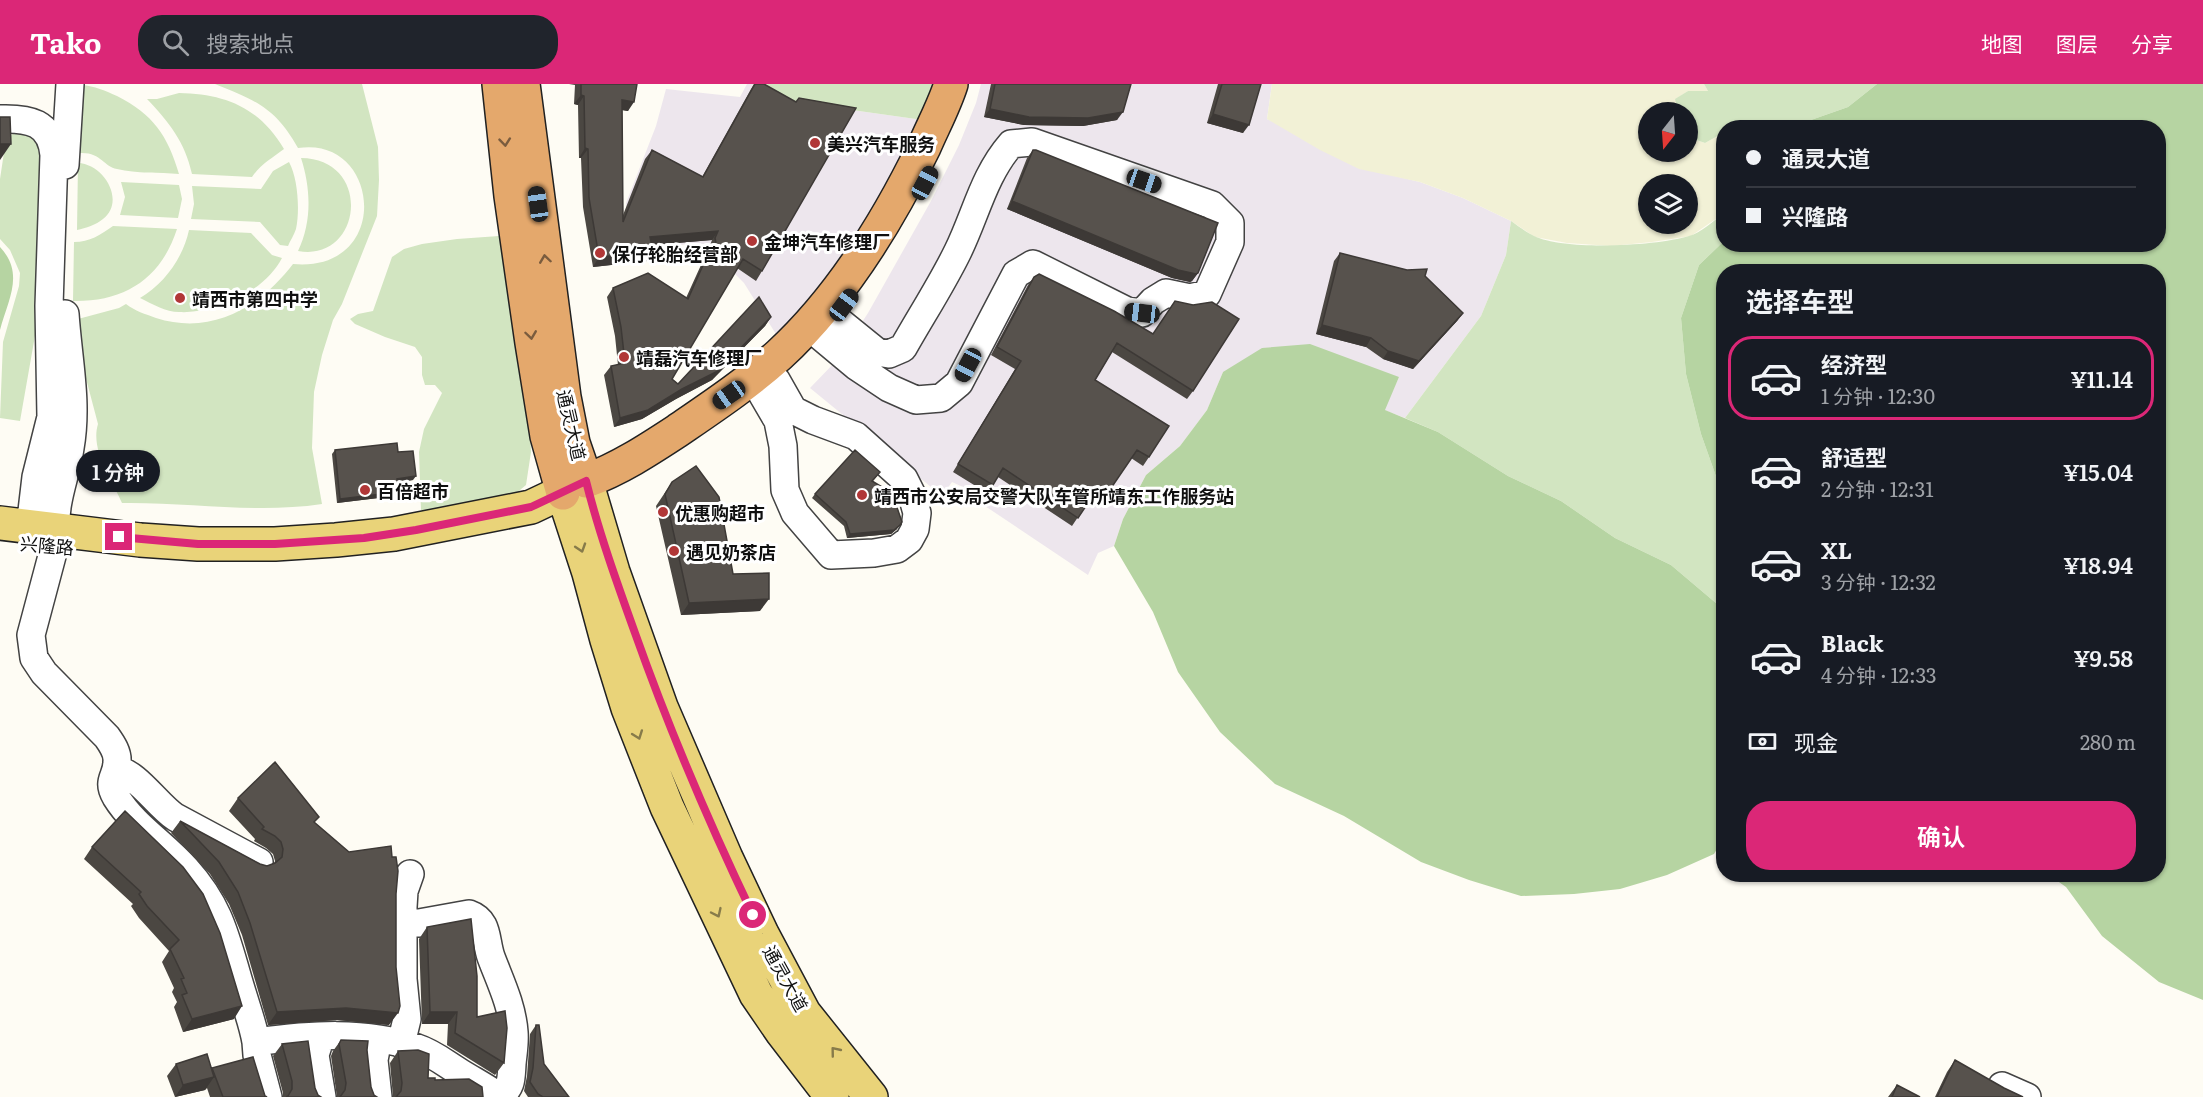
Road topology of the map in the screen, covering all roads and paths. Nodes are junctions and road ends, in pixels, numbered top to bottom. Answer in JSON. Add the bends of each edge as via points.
{"nodes":[{"id":1,"x":70,"y":84,"type":"edge"},
{"id":2,"x":499,"y":84,"type":"edge"},
{"id":3,"x":523,"y":84,"type":"edge"},
{"id":4,"x":951,"y":84,"type":"edge"},
{"id":5,"x":964,"y":84,"type":"edge"},
{"id":6,"x":0,"y":119,"type":"edge"},
{"id":7,"x":827,"y":327,"type":"junction"},
{"id":8,"x":769,"y":386,"type":"junction"},
{"id":9,"x":578,"y":497,"type":"junction"},
{"id":10,"x":27,"y":533,"type":"edge"},
{"id":11,"x":116,"y":770,"type":"junction"},
{"id":12,"x":259,"y":862,"type":"edge"},
{"id":13,"x":410,"y":874,"type":"dead end"},
{"id":14,"x":404,"y":923,"type":"junction"},
{"id":15,"x":321,"y":1036,"type":"junction"},
{"id":16,"x":389,"y":1041,"type":"junction"},
{"id":17,"x":256,"y":1042,"type":"junction"},
{"id":18,"x":2002,"y":1086,"type":"edge"},
{"id":19,"x":268,"y":1097,"type":"edge"},
{"id":20,"x":322,"y":1097,"type":"edge"},
{"id":21,"x":378,"y":1097,"type":"edge"},
{"id":22,"x":500,"y":1097,"type":"edge"},
{"id":23,"x":832,"y":1097,"type":"edge"},
{"id":24,"x":871,"y":1097,"type":"edge"},
{"id":25,"x":2027,"y":1097,"type":"edge"}],
"edges":[{"from":1,"to":10,"type":"street","via":[[63,234],[73,420],[55,513]]},
{"from":2,"to":9,"type":"highway","name":"通灵大道","one_way":true,"via":[[511,196],[547,436]]},
{"from":9,"to":3,"type":"highway","name":"通灵大道","one_way":true},
{"from":4,"to":9,"type":"highway","via":[[895,200],[852,269],[797,336],[729,395]]},
{"from":5,"to":7,"type":"highway","via":[[947,139],[917,197],[864,280]]},
{"from":6,"to":10,"type":"street","via":[[42,126],[49,134],[54,155],[49,306],[51,417]]},
{"from":7,"to":7,"type":"street","via":[[856,366],[890,388],[916,400],[941,398],[959,383],[1016,274],[1033,264],[1127,311],[1142,313],[1166,293],[1190,298],[1207,294],[1230,242],[1230,223],[1212,205],[1032,142],[1011,144],[990,174],[958,251],[903,348],[889,354],[877,352]]},
{"from":7,"to":8,"type":"highway","via":[[804,356]]},
{"from":8,"to":8,"type":"street","via":[[783,446],[786,490],[795,513],[831,555],[897,549],[909,540],[917,513],[904,479],[856,436],[793,410]]},
{"from":8,"to":9,"type":"highway","via":[[741,410],[671,455]]},
{"from":9,"to":10,"type":"main road","name":"兴隆路","via":[[393,534],[326,541],[198,544]]},
{"from":9,"to":23,"type":"main road","name":"通灵大道","one_way":true,"via":[[589,573],[607,640],[628,708],[667,807],[756,994]]},
{"from":24,"to":9,"type":"main road","name":"通灵大道","one_way":true,"via":[[804,1013],[762,934],[661,707],[613,572]]},
{"from":10,"to":11,"type":"street","via":[[52,556],[31,635],[34,658],[44,674],[107,737],[118,761]]},
{"from":11,"to":12,"type":"street","via":[[128,772],[175,818]]},
{"from":11,"to":17,"type":"street","via":[[112,788],[124,808],[184,866],[212,901]]},
{"from":13,"to":14,"type":"street","via":[[403,900]]},
{"from":14,"to":16,"type":"street","via":[[407,1019]]},
{"from":14,"to":22,"type":"street","via":[[469,914],[483,924],[514,1030],[512,1077],[509,1088]]},
{"from":15,"to":16,"type":"street"},
{"from":15,"to":17,"type":"street"},
{"from":15,"to":20,"type":"street","via":[[315,1055]]},
{"from":16,"to":21,"type":"street","via":[[374,1060]]},
{"from":16,"to":22,"type":"street","via":[[441,1059]]},
{"from":17,"to":19,"type":"street"},
{"from":18,"to":25,"type":"street"}]}
